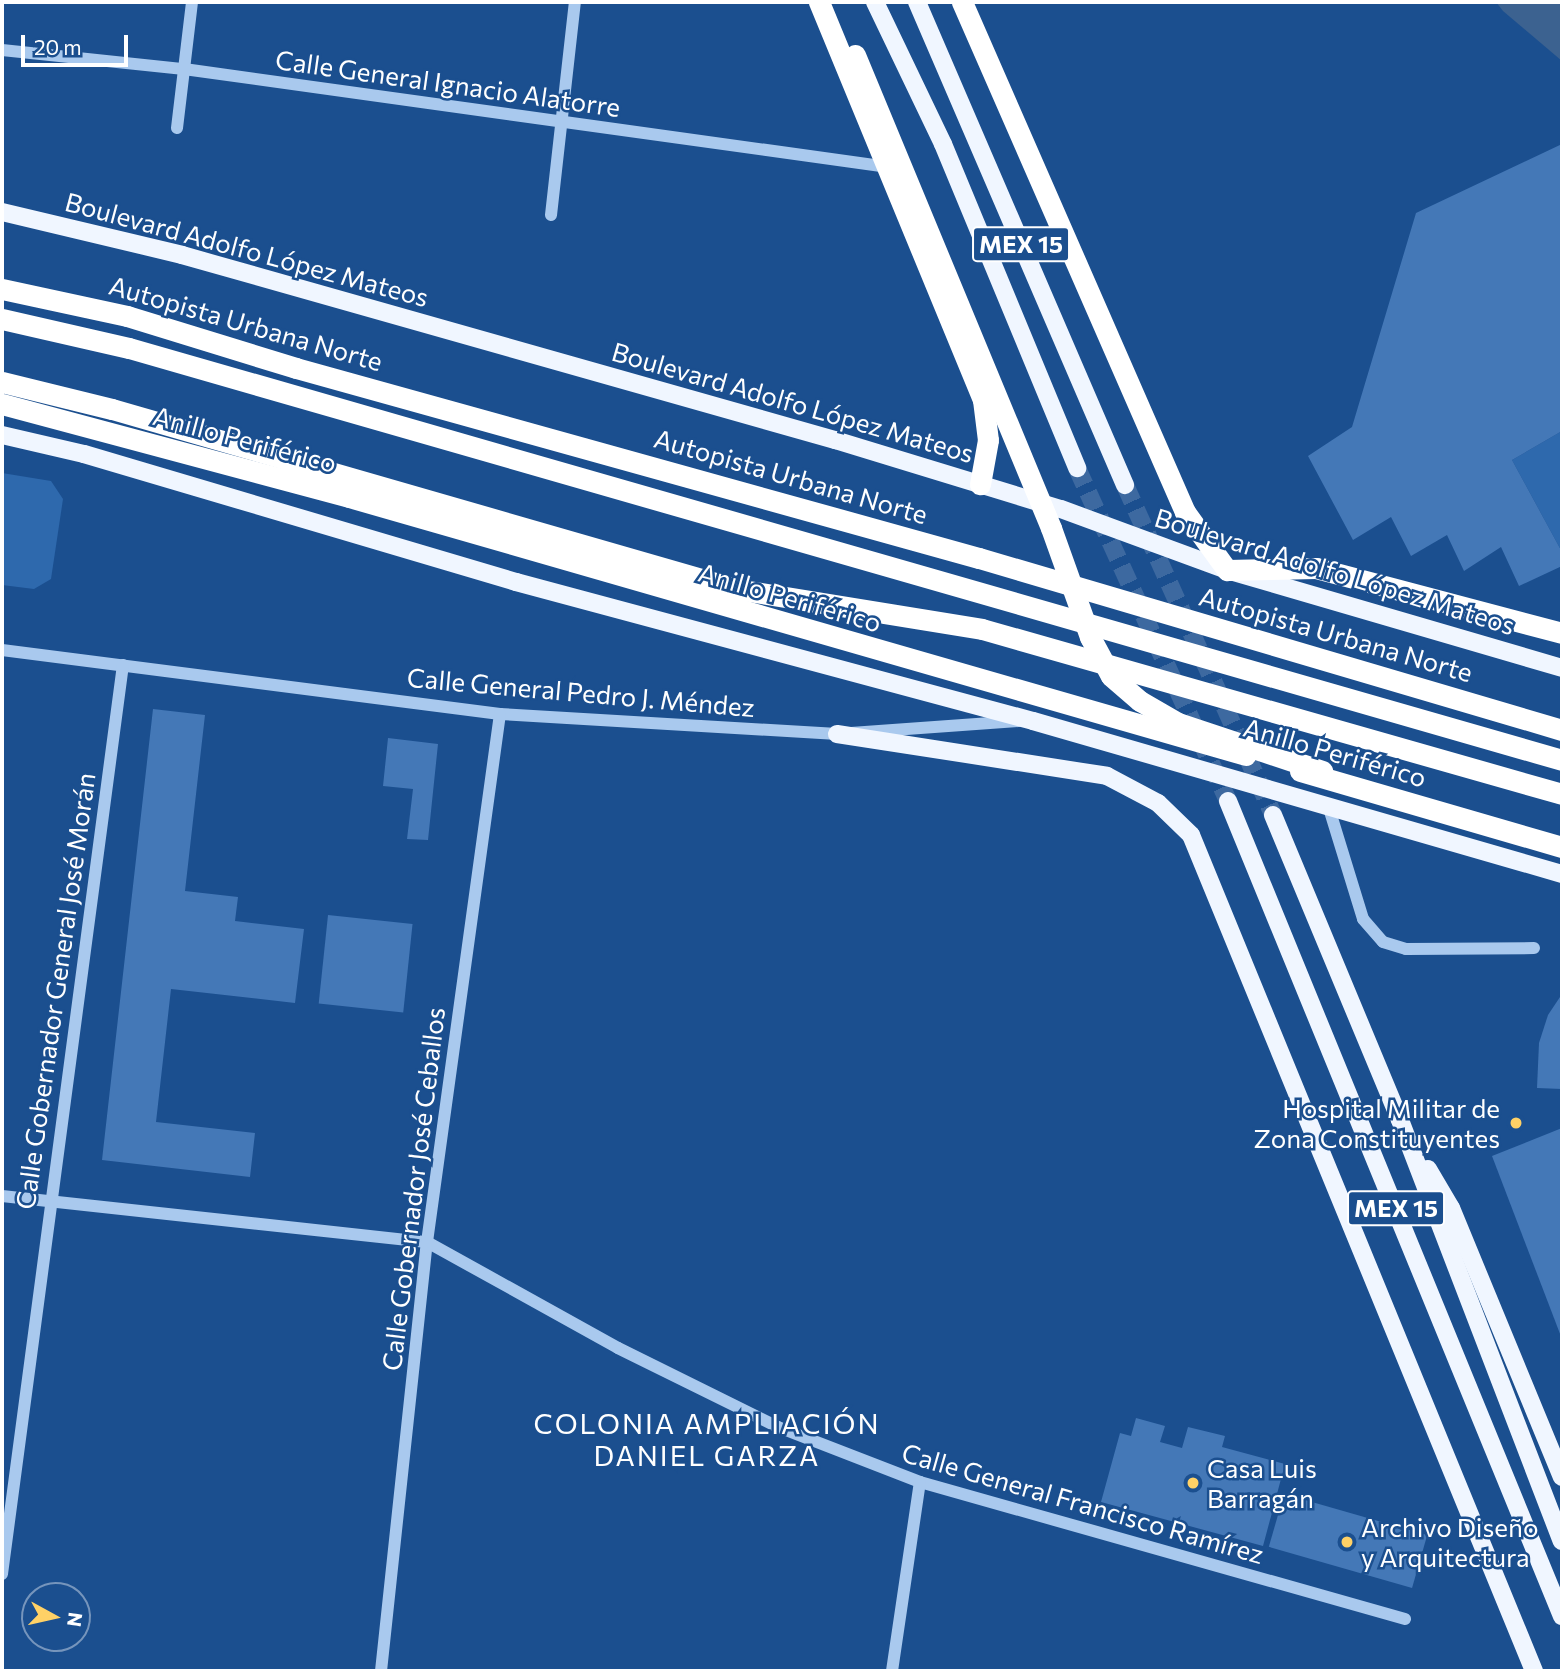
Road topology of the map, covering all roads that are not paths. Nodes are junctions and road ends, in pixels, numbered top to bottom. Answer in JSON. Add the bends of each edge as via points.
{"nodes":[{"id":1,"x":192,"y":2,"type":"edge"},
{"id":2,"x":575,"y":2,"type":"edge"},
{"id":3,"x":818,"y":2,"type":"edge"},
{"id":4,"x":832,"y":2,"type":"edge"},
{"id":5,"x":875,"y":2,"type":"edge"},
{"id":6,"x":917,"y":2,"type":"edge"},
{"id":7,"x":962,"y":2,"type":"edge"},
{"id":8,"x":2,"y":50,"type":"edge"},
{"id":9,"x":184,"y":69,"type":"junction"},
{"id":10,"x":562,"y":121,"type":"junction"},
{"id":11,"x":177,"y":128,"type":"dead end"},
{"id":12,"x":888,"y":167,"type":"junction"},
{"id":13,"x":2,"y":212,"type":"edge"},
{"id":14,"x":551,"y":215,"type":"dead end"},
{"id":15,"x":2,"y":289,"type":"edge"},
{"id":16,"x":2,"y":319,"type":"edge"},
{"id":17,"x":2,"y":382,"type":"edge"},
{"id":18,"x":2,"y":404,"type":"edge"},
{"id":19,"x":2,"y":435,"type":"edge"},
{"id":20,"x":1077,"y":468,"type":"tunnel mouth"},
{"id":21,"x":980,"y":484,"type":"junction"},
{"id":22,"x":1125,"y":485,"type":"tunnel mouth"},
{"id":23,"x":1227,"y":570,"type":"junction"},
{"id":24,"x":1562,"y":633,"type":"edge"},
{"id":25,"x":2,"y":650,"type":"edge"},
{"id":26,"x":123,"y":664,"type":"junction"},
{"id":27,"x":1562,"y":667,"type":"edge"},
{"id":28,"x":500,"y":713,"type":"junction"},
{"id":29,"x":1033,"y":721,"type":"junction"},
{"id":30,"x":1562,"y":730,"type":"edge"},
{"id":31,"x":837,"y":734,"type":"junction"},
{"id":32,"x":1562,"y":760,"type":"edge"},
{"id":33,"x":1562,"y":794,"type":"edge"},
{"id":34,"x":1228,"y":801,"type":"tunnel mouth"},
{"id":35,"x":1328,"y":805,"type":"junction"},
{"id":36,"x":1273,"y":815,"type":"tunnel mouth"},
{"id":37,"x":1562,"y":841,"type":"edge"},
{"id":38,"x":1562,"y":847,"type":"edge"},
{"id":39,"x":1562,"y":874,"type":"edge"},
{"id":40,"x":1534,"y":948,"type":"dead end"},
{"id":41,"x":1400,"y":1120,"type":"junction"},
{"id":42,"x":2,"y":1196,"type":"edge"},
{"id":43,"x":49,"y":1201,"type":"junction"},
{"id":44,"x":427,"y":1242,"type":"junction"},
{"id":45,"x":1562,"y":1477,"type":"edge"},
{"id":46,"x":920,"y":1482,"type":"junction"},
{"id":47,"x":1562,"y":1541,"type":"edge"},
{"id":48,"x":2,"y":1574,"type":"edge"},
{"id":49,"x":1562,"y":1616,"type":"edge"},
{"id":50,"x":1405,"y":1619,"type":"dead end"},
{"id":51,"x":381,"y":1671,"type":"edge"},
{"id":52,"x":892,"y":1671,"type":"edge"},
{"id":53,"x":1534,"y":1671,"type":"edge"}],
"edges":[{"from":1,"to":9,"type":"street"},
{"from":2,"to":10,"type":"street"},
{"from":3,"to":12,"type":"highway"},
{"from":4,"to":37,"type":"highway","bridge":true,"via":[[1051,528],[1090,637],[1111,676],[1140,701],[1178,723],[1322,771]]},
{"from":5,"to":20,"type":"main road","number":"MEX 15","via":[[943,144]]},
{"from":6,"to":22,"type":"main road","number":"MEX 15"},
{"from":7,"to":23,"type":"highway","via":[[1185,512]]},
{"from":8,"to":9,"type":"street","name":"Calle General Ignacio Alatorre"},
{"from":9,"to":10,"type":"street","name":"Calle General Ignacio Alatorre"},
{"from":9,"to":11,"type":"street"},
{"from":10,"to":12,"type":"street","name":"Calle General Ignacio Alatorre"},
{"from":10,"to":14,"type":"street"},
{"from":12,"to":21,"type":"highway","via":[[983,400],[988,440]]},
{"from":13,"to":21,"type":"main road","name":"Boulevard Adolfo López Mateos","via":[[182,255]]},
{"from":15,"to":30,"type":"highway","name":"Autopista Urbana Norte","bridge":true,"via":[[127,316],[296,368],[979,558]]},
{"from":16,"to":32,"type":"highway","name":"Anillo Periférico","via":[[130,348]]},
{"from":17,"to":33,"type":"highway","bridge":true,"via":[[100,406],[736,589],[982,629]]},
{"from":18,"to":38,"type":"highway","name":"Anillo Periférico","via":[[349,497]]},
{"from":19,"to":29,"type":"main road","via":[[84,454],[516,582]]},
{"from":21,"to":23,"type":"main road","name":"Boulevard Adolfo López Mateos"},
{"from":23,"to":24,"type":"highway","via":[[1316,568]]},
{"from":23,"to":27,"type":"main road","name":"Boulevard Adolfo López Mateos"},
{"from":25,"to":26,"type":"street","name":"Calle General Pedro J. Méndez"},
{"from":26,"to":28,"type":"street","name":"Calle General Pedro J. Méndez"},
{"from":26,"to":43,"type":"street","name":"Calle Gobernador General José Morán"},
{"from":28,"to":31,"type":"street","name":"Calle General Pedro J. Méndez"},
{"from":28,"to":44,"type":"street","name":"Calle Gobernador José Ceballos"},
{"from":29,"to":31,"type":"street","name":"Calle General Pedro J. Méndez"},
{"from":29,"to":35,"type":"main road"},
{"from":31,"to":53,"type":"main road","via":[[1107,776],[1158,803],[1191,835]]},
{"from":34,"to":49,"type":"main road","number":"MEX 15"},
{"from":35,"to":39,"type":"main road"},
{"from":35,"to":40,"type":"street","via":[[1363,919],[1383,942],[1406,949]]},
{"from":36,"to":41,"type":"main road","number":"MEX 15"},
{"from":41,"to":45,"type":"main road","via":[[1451,1208]]},
{"from":41,"to":47,"type":"main road","number":"MEX 15"},
{"from":42,"to":43,"type":"street","name":"Calle General Francisco Ramírez"},
{"from":43,"to":44,"type":"street","name":"Calle General Francisco Ramírez"},
{"from":43,"to":48,"type":"street","name":"Calle Gobernador General José Morán"},
{"from":44,"to":46,"type":"street","name":"Calle General Francisco Ramírez","via":[[618,1348],[778,1427]]},
{"from":44,"to":51,"type":"street","name":"Calle Gobernador José Ceballos"},
{"from":46,"to":50,"type":"street","name":"Calle General Francisco Ramírez"},
{"from":46,"to":52,"type":"street"}]}
